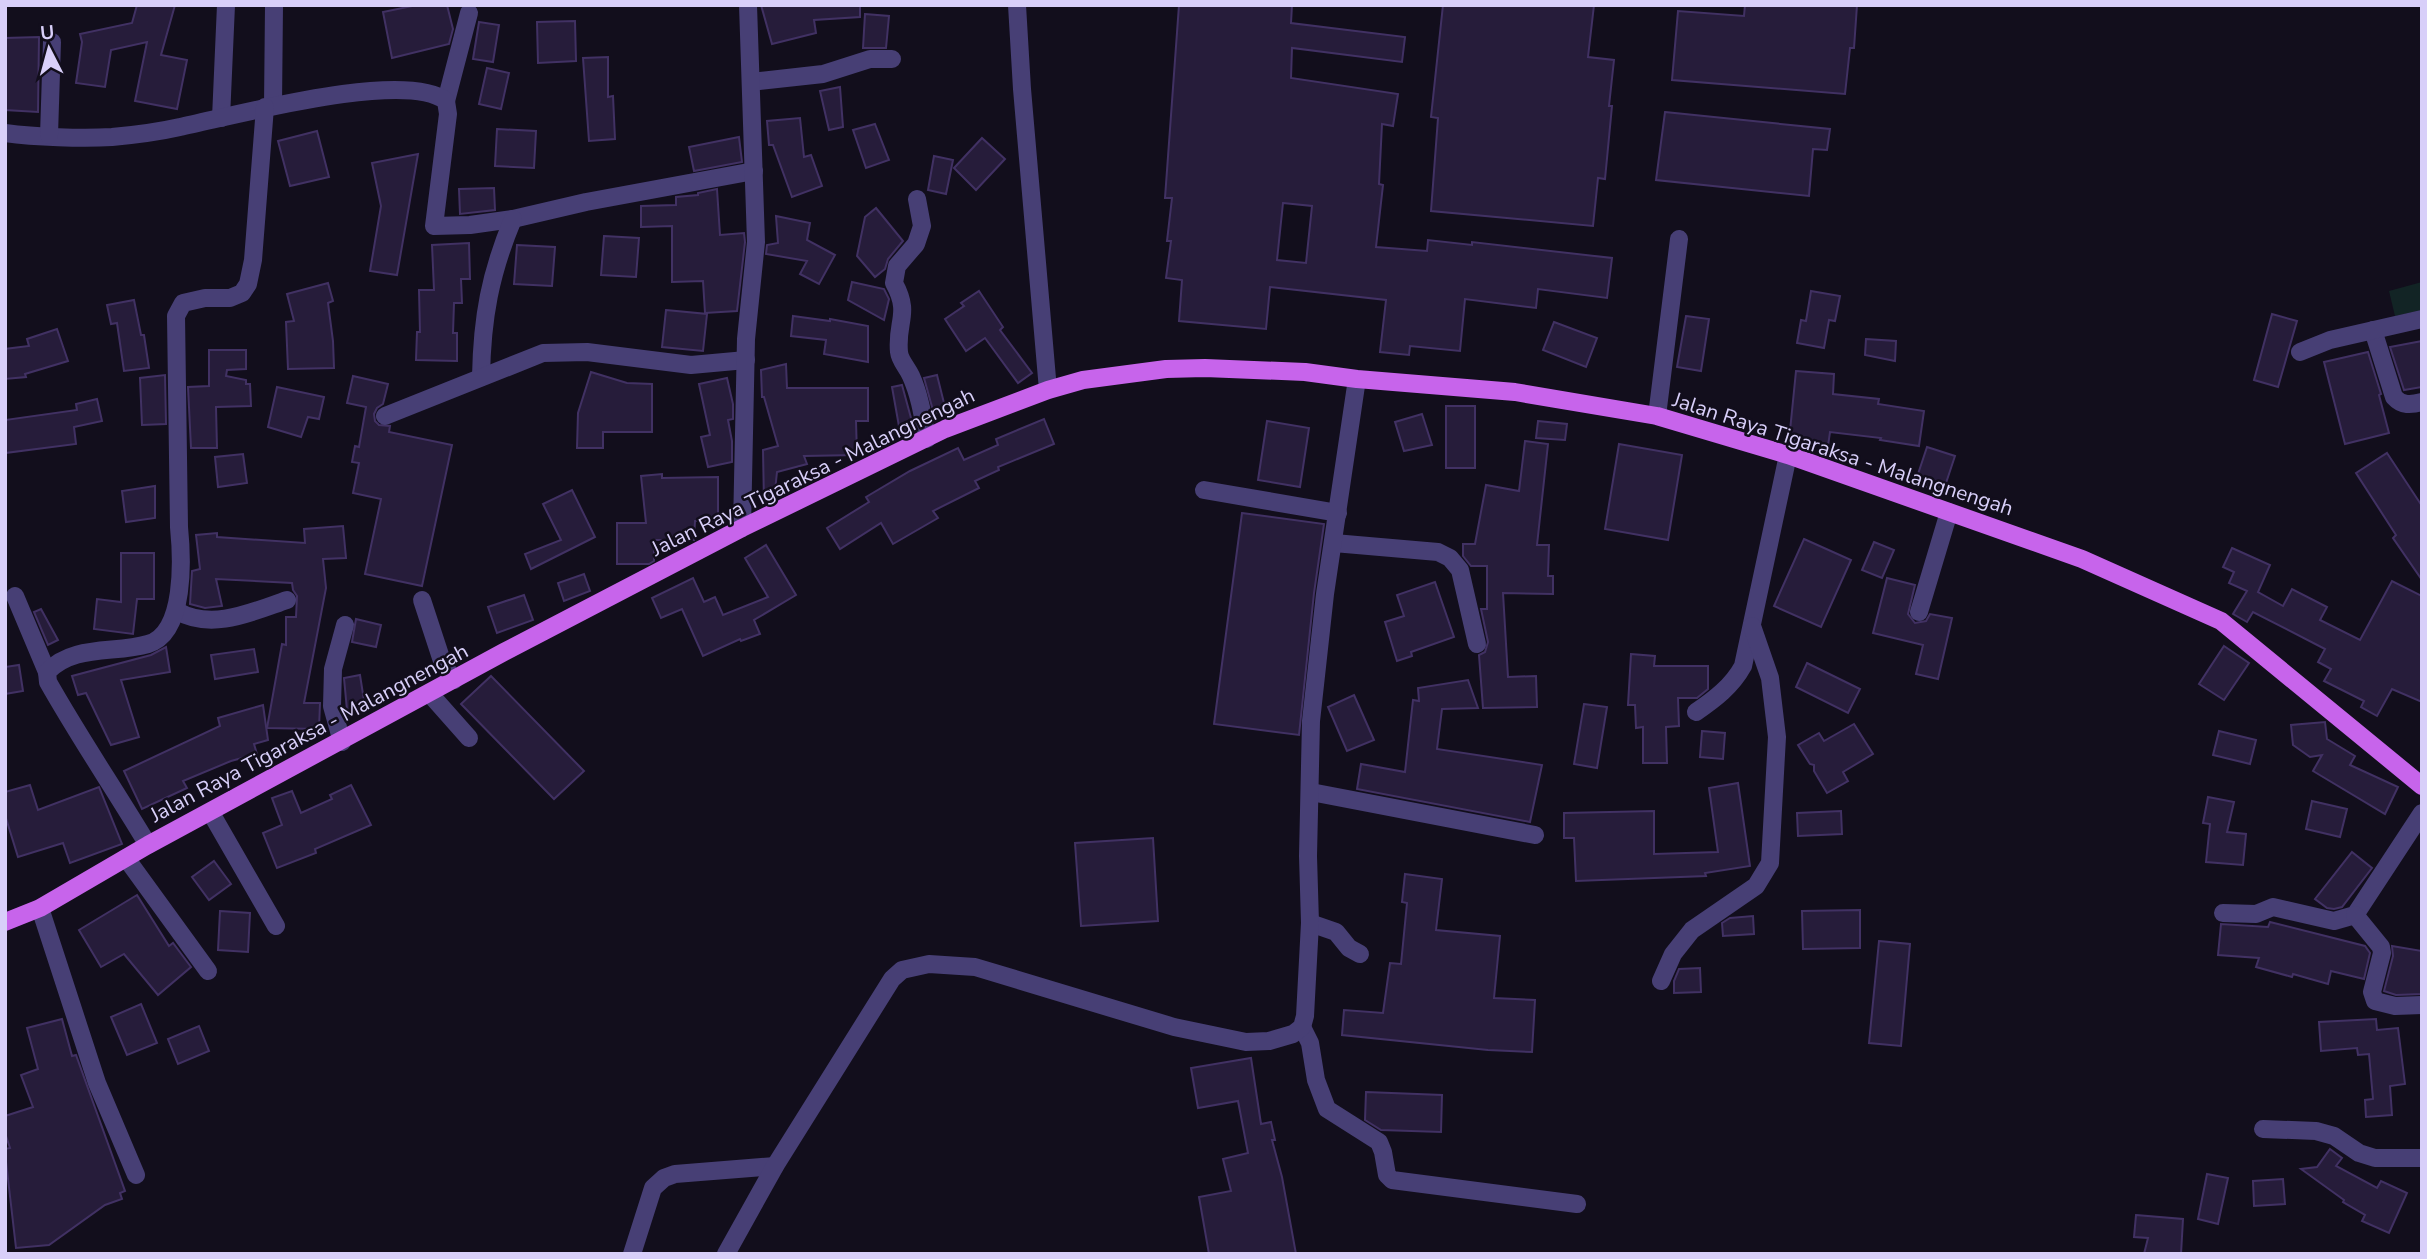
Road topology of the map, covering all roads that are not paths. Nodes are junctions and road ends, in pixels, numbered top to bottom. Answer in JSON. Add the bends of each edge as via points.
{"nodes":[{"id":1,"x":226,"y":5,"type":"edge"},
{"id":2,"x":748,"y":5,"type":"edge"},
{"id":3,"x":1017,"y":5,"type":"edge"},
{"id":4,"x":274,"y":6,"type":"edge"},
{"id":5,"x":469,"y":13,"type":"dead end"},
{"id":6,"x":52,"y":43,"type":"dead end"},
{"id":7,"x":892,"y":59,"type":"dead end"},
{"id":8,"x":751,"y":82,"type":"junction"},
{"id":9,"x":446,"y":101,"type":"junction"},
{"id":10,"x":269,"y":106,"type":"junction"},
{"id":11,"x":221,"y":118,"type":"junction"},
{"id":12,"x":5,"y":133,"type":"edge"},
{"id":13,"x":49,"y":135,"type":"junction"},
{"id":14,"x":754,"y":171,"type":"junction"},
{"id":15,"x":917,"y":199,"type":"dead end"},
{"id":16,"x":513,"y":219,"type":"junction"},
{"id":17,"x":1679,"y":239,"type":"dead end"},
{"id":18,"x":2422,"y":319,"type":"edge"},
{"id":19,"x":2372,"y":330,"type":"junction"},
{"id":20,"x":2300,"y":352,"type":"dead end"},
{"id":21,"x":746,"y":360,"type":"junction"},
{"id":22,"x":481,"y":377,"type":"junction"},
{"id":23,"x":1357,"y":379,"type":"junction"},
{"id":24,"x":1048,"y":390,"type":"junction"},
{"id":25,"x":2422,"y":402,"type":"edge"},
{"id":26,"x":385,"y":416,"type":"dead end"},
{"id":27,"x":1657,"y":416,"type":"junction"},
{"id":28,"x":927,"y":439,"type":"junction"},
{"id":29,"x":1788,"y":455,"type":"junction"},
{"id":30,"x":1204,"y":490,"type":"dead end"},
{"id":31,"x":1949,"y":512,"type":"junction"},
{"id":32,"x":1338,"y":513,"type":"junction"},
{"id":33,"x":742,"y":528,"type":"junction"},
{"id":34,"x":1334,"y":543,"type":"junction"},
{"id":35,"x":15,"y":596,"type":"dead end"},
{"id":36,"x":287,"y":600,"type":"dead end"},
{"id":37,"x":422,"y":600,"type":"dead end"},
{"id":38,"x":177,"y":611,"type":"junction"},
{"id":39,"x":1919,"y":612,"type":"dead end"},
{"id":40,"x":345,"y":625,"type":"dead end"},
{"id":41,"x":1752,"y":626,"type":"junction"},
{"id":42,"x":1476,"y":644,"type":"dead end"},
{"id":43,"x":47,"y":673,"type":"junction"},
{"id":44,"x":454,"y":680,"type":"junction"},
{"id":45,"x":430,"y":694,"type":"junction"},
{"id":46,"x":1696,"y":712,"type":"dead end"},
{"id":47,"x":469,"y":738,"type":"dead end"},
{"id":48,"x":342,"y":742,"type":"junction"},
{"id":49,"x":2422,"y":786,"type":"edge"},
{"id":50,"x":1311,"y":792,"type":"junction"},
{"id":51,"x":211,"y":813,"type":"junction"},
{"id":52,"x":2422,"y":813,"type":"edge"},
{"id":53,"x":1535,"y":835,"type":"dead end"},
{"id":54,"x":148,"y":845,"type":"junction"},
{"id":55,"x":127,"y":858,"type":"junction"},
{"id":56,"x":40,"y":908,"type":"junction"},
{"id":57,"x":2223,"y":913,"type":"dead end"},
{"id":58,"x":2355,"y":915,"type":"junction"},
{"id":59,"x":5,"y":922,"type":"edge"},
{"id":60,"x":1310,"y":923,"type":"junction"},
{"id":61,"x":276,"y":926,"type":"dead end"},
{"id":62,"x":1360,"y":954,"type":"dead end"},
{"id":63,"x":208,"y":971,"type":"dead end"},
{"id":64,"x":1661,"y":981,"type":"dead end"},
{"id":65,"x":2422,"y":1005,"type":"edge"},
{"id":66,"x":1302,"y":1027,"type":"junction"},
{"id":67,"x":2263,"y":1129,"type":"dead end"},
{"id":68,"x":2422,"y":1158,"type":"edge"},
{"id":69,"x":775,"y":1166,"type":"junction"},
{"id":70,"x":136,"y":1175,"type":"dead end"},
{"id":71,"x":1577,"y":1204,"type":"dead end"},
{"id":72,"x":632,"y":1254,"type":"edge"},
{"id":73,"x":726,"y":1254,"type":"edge"}],
"edges":[{"from":1,"to":11,"type":"street"},
{"from":2,"to":8,"type":"street"},
{"from":3,"to":24,"type":"street"},
{"from":4,"to":10,"type":"street"},
{"from":5,"to":9,"type":"street"},
{"from":6,"to":13,"type":"street"},
{"from":7,"to":8,"type":"street","via":[[870,59],[823,74]]},
{"from":8,"to":14,"type":"street"},
{"from":9,"to":10,"type":"street","via":[[437,94],[409,89]]},
{"from":9,"to":16,"type":"street","via":[[434,226]]},
{"from":10,"to":11,"type":"street"},
{"from":10,"to":38,"type":"street","via":[[248,284],[230,298],[183,303],[176,316],[182,552]]},
{"from":11,"to":13,"type":"street","via":[[111,137]]},
{"from":12,"to":13,"type":"street"},
{"from":14,"to":16,"type":"street"},
{"from":14,"to":21,"type":"street","via":[[756,242]]},
{"from":15,"to":28,"type":"street","via":[[922,226],[916,244],[897,267],[894,284],[903,311],[899,356],[921,404]]},
{"from":16,"to":22,"type":"street","via":[[497,257],[487,302]]},
{"from":17,"to":27,"type":"street"},
{"from":18,"to":19,"type":"street"},
{"from":19,"to":20,"type":"street"},
{"from":19,"to":25,"type":"street","via":[[2394,397],[2401,403]]},
{"from":21,"to":22,"type":"street","via":[[691,365],[558,351],[519,360]]},
{"from":21,"to":33,"type":"street"},
{"from":22,"to":26,"type":"street"},
{"from":23,"to":24,"type":"main road","name":"Jalan Raya Tigaraksa - Malangnengah","via":[[1305,372],[1166,369],[1083,380]]},
{"from":23,"to":27,"type":"main road","name":"Jalan Raya Tigaraksa - Malangnengah","via":[[1515,392]]},
{"from":23,"to":32,"type":"street"},
{"from":24,"to":28,"type":"main road","name":"Jalan Raya Tigaraksa - Malangnengah"},
{"from":27,"to":29,"type":"main road","name":"Jalan Raya Tigaraksa - Malangnengah"},
{"from":28,"to":33,"type":"main road","name":"Jalan Raya Tigaraksa - Malangnengah"},
{"from":29,"to":31,"type":"main road","name":"Jalan Raya Tigaraksa - Malangnengah"},
{"from":29,"to":41,"type":"street"},
{"from":30,"to":32,"type":"street"},
{"from":31,"to":39,"type":"street"},
{"from":31,"to":49,"type":"main road","name":"Jalan Raya Tigaraksa - Malangnengah","via":[[2082,559],[2221,621]]},
{"from":32,"to":34,"type":"street"},
{"from":33,"to":44,"type":"main road","name":"Jalan Raya Tigaraksa - Malangnengah"},
{"from":34,"to":42,"type":"street","via":[[1438,552],[1450,558],[1460,570]]},
{"from":34,"to":50,"type":"street","via":[[1311,721]]},
{"from":35,"to":43,"type":"street"},
{"from":36,"to":38,"type":"street","via":[[218,620],[190,619]]},
{"from":37,"to":44,"type":"street","via":[[443,664]]},
{"from":38,"to":43,"type":"street","via":[[159,638],[149,644],[86,652],[55,664]]},
{"from":40,"to":48,"type":"street","via":[[333,669],[332,706]]},
{"from":41,"to":46,"type":"street","via":[[1739,674]]},
{"from":41,"to":64,"type":"street","via":[[1770,678],[1777,737],[1770,863],[1756,886],[1692,930]]},
{"from":43,"to":54,"type":"street","via":[[76,732]]},
{"from":44,"to":45,"type":"main road","name":"Jalan Raya Tigaraksa - Malangnengah"},
{"from":45,"to":47,"type":"street"},
{"from":45,"to":48,"type":"main road","name":"Jalan Raya Tigaraksa - Malangnengah"},
{"from":48,"to":51,"type":"main road","name":"Jalan Raya Tigaraksa - Malangnengah"},
{"from":50,"to":53,"type":"street"},
{"from":50,"to":60,"type":"street"},
{"from":51,"to":54,"type":"main road","name":"Jalan Raya Tigaraksa - Malangnengah"},
{"from":51,"to":61,"type":"street"},
{"from":52,"to":58,"type":"street"},
{"from":54,"to":55,"type":"main road","name":"Jalan Raya Tigaraksa - Malangnengah"},
{"from":55,"to":56,"type":"main road","name":"Jalan Raya Tigaraksa - Malangnengah"},
{"from":55,"to":63,"type":"street"},
{"from":56,"to":59,"type":"main road","name":"Jalan Raya Tigaraksa - Malangnengah"},
{"from":56,"to":70,"type":"street","via":[[97,1083]]},
{"from":57,"to":58,"type":"street","via":[[2256,914],[2273,907],[2334,921]]},
{"from":58,"to":65,"type":"street","via":[[2381,947],[2372,992],[2375,1001]]},
{"from":60,"to":62,"type":"street","via":[[1336,932]]},
{"from":60,"to":66,"type":"street"},
{"from":66,"to":69,"type":"street","via":[[1269,1041],[1224,1039],[975,967],[916,966],[892,979]]},
{"from":66,"to":71,"type":"street","via":[[1327,1109],[1379,1142],[1392,1180]]},
{"from":67,"to":68,"type":"street","via":[[2316,1131],[2375,1158]]},
{"from":69,"to":72,"type":"street","via":[[664,1178],[653,1188]]},
{"from":69,"to":73,"type":"street"}]}
